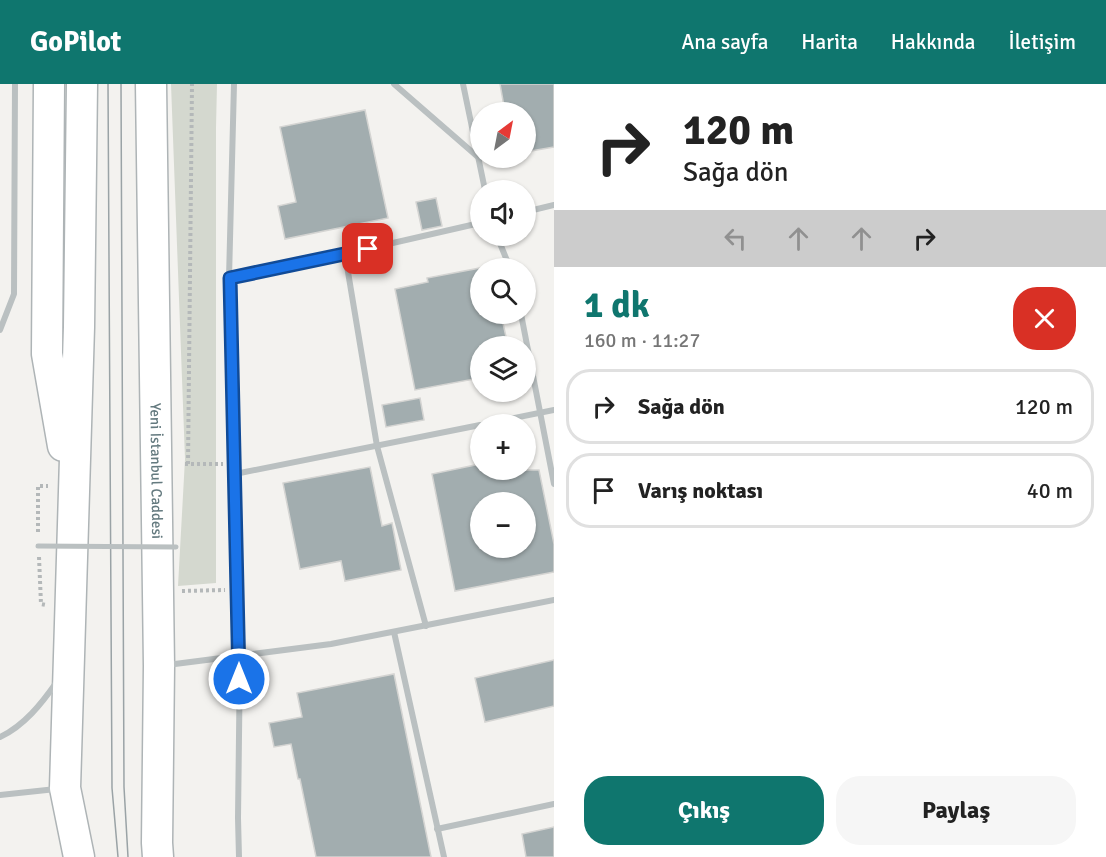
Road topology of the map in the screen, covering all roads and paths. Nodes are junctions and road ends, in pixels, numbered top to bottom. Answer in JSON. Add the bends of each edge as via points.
{"nodes":[{"id":1,"x":15,"y":84,"type":"edge"},
{"id":2,"x":49,"y":84,"type":"edge"},
{"id":3,"x":82,"y":84,"type":"edge"},
{"id":4,"x":151,"y":84,"type":"edge"},
{"id":5,"x":192,"y":84,"type":"edge"},
{"id":6,"x":234,"y":84,"type":"edge"},
{"id":7,"x":394,"y":84,"type":"edge"},
{"id":8,"x":463,"y":84,"type":"edge"},
{"id":9,"x":470,"y":119,"type":"edge"},
{"id":10,"x":470,"y":151,"type":"edge"},
{"id":11,"x":554,"y":205,"type":"edge"},
{"id":12,"x":536,"y":209,"type":"edge"},
{"id":13,"x":470,"y":224,"type":"edge"},
{"id":14,"x":345,"y":254,"type":"junction"},
{"id":15,"x":230,"y":278,"type":"junction"},
{"id":16,"x":523,"y":324,"type":"edge"},
{"id":17,"x":0,"y":330,"type":"edge"},
{"id":18,"x":554,"y":410,"type":"edge"},
{"id":19,"x":540,"y":413,"type":"junction"},
{"id":20,"x":535,"y":414,"type":"edge"},
{"id":21,"x":470,"y":427,"type":"edge"},
{"id":22,"x":377,"y":446,"type":"junction"},
{"id":23,"x":177,"y":464,"type":"dead end"},
{"id":24,"x":188,"y":464,"type":"junction"},
{"id":25,"x":234,"y":464,"type":"junction"},
{"id":26,"x":235,"y":474,"type":"junction"},
{"id":27,"x":554,"y":484,"type":"edge"},
{"id":28,"x":74,"y":506,"type":"junction"},
{"id":29,"x":38,"y":546,"type":"dead end"},
{"id":30,"x":176,"y":548,"type":"dead end"},
{"id":31,"x":238,"y":590,"type":"junction"},
{"id":32,"x":175,"y":591,"type":"dead end"},
{"id":33,"x":554,"y":600,"type":"edge"},
{"id":34,"x":426,"y":626,"type":"junction"},
{"id":35,"x":394,"y":632,"type":"junction"},
{"id":36,"x":240,"y":655,"type":"junction"},
{"id":37,"x":69,"y":665,"type":"junction"},
{"id":38,"x":159,"y":666,"type":"junction"},
{"id":39,"x":0,"y":737,"type":"edge"},
{"id":40,"x":65,"y":788,"type":"junction"},
{"id":41,"x":0,"y":795,"type":"edge"},
{"id":42,"x":554,"y":804,"type":"edge"},
{"id":43,"x":437,"y":829,"type":"junction"},
{"id":44,"x":79,"y":857,"type":"edge"},
{"id":45,"x":159,"y":857,"type":"edge"},
{"id":46,"x":239,"y":857,"type":"edge"},
{"id":47,"x":444,"y":857,"type":"edge"}],
"edges":[{"from":1,"to":17,"type":"street","via":[[14,294]]},
{"from":2,"to":28,"type":"main road","via":[[47,354]]},
{"from":3,"to":28,"type":"main road"},
{"from":4,"to":38,"type":"main road","name":"Yeni İstanbul Caddesi"},
{"from":5,"to":24,"type":"path"},
{"from":6,"to":15,"type":"street"},
{"from":7,"to":10,"type":"street"},
{"from":8,"to":9,"type":"street"},
{"from":11,"to":12,"type":"street"},
{"from":13,"to":14,"type":"street"},
{"from":14,"to":15,"type":"street"},
{"from":14,"to":22,"type":"street"},
{"from":15,"to":25,"type":"street"},
{"from":16,"to":19,"type":"street"},
{"from":18,"to":19,"type":"street"},
{"from":19,"to":20,"type":"street"},
{"from":19,"to":27,"type":"street"},
{"from":21,"to":22,"type":"street"},
{"from":22,"to":26,"type":"street"},
{"from":22,"to":34,"type":"street"},
{"from":23,"to":24,"type":"path"},
{"from":24,"to":25,"type":"path"},
{"from":25,"to":26,"type":"street"},
{"from":26,"to":31,"type":"street"},
{"from":28,"to":37,"type":"main road"},
{"from":29,"to":30,"type":"street","bridge":true},
{"from":31,"to":32,"type":"path"},
{"from":31,"to":36,"type":"street"},
{"from":33,"to":34,"type":"street"},
{"from":34,"to":35,"type":"street"},
{"from":35,"to":36,"type":"street"},
{"from":35,"to":43,"type":"street"},
{"from":36,"to":38,"type":"street"},
{"from":36,"to":46,"type":"street"},
{"from":37,"to":39,"type":"street","via":[[40,706]]},
{"from":37,"to":40,"type":"main road"},
{"from":38,"to":45,"type":"main road","name":"Yeni İstanbul Caddesi"},
{"from":40,"to":41,"type":"street"},
{"from":40,"to":44,"type":"main road"},
{"from":42,"to":43,"type":"street"},
{"from":43,"to":47,"type":"street"}]}
